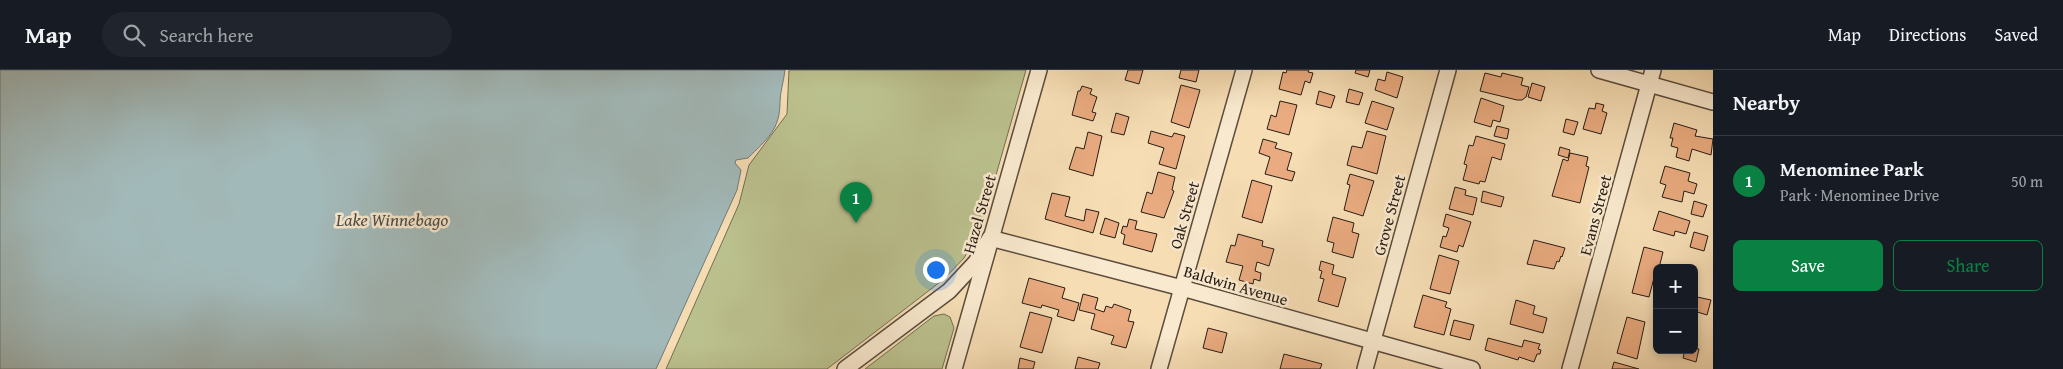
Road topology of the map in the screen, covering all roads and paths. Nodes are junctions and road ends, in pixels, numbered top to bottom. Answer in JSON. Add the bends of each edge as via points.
{"nodes":[{"id":1,"x":1039,"y":70,"type":"edge"},
{"id":2,"x":1244,"y":70,"type":"edge"},
{"id":3,"x":1448,"y":70,"type":"edge"},
{"id":4,"x":1598,"y":70,"type":"edge"},
{"id":5,"x":1651,"y":77,"type":"edge"},
{"id":6,"x":1713,"y":102,"type":"edge"},
{"id":7,"x":990,"y":238,"type":"junction"},
{"id":8,"x":1182,"y":288,"type":"junction"},
{"id":9,"x":1373,"y":342,"type":"junction"},
{"id":10,"x":845,"y":369,"type":"edge"},
{"id":11,"x":954,"y":369,"type":"edge"},
{"id":12,"x":1159,"y":369,"type":"edge"},
{"id":13,"x":1365,"y":369,"type":"edge"},
{"id":14,"x":1472,"y":369,"type":"edge"},
{"id":15,"x":1570,"y":369,"type":"edge"}],
"edges":[{"from":1,"to":7,"type":"street","name":"Hazel Street"},
{"from":2,"to":8,"type":"street","name":"Oak Street"},
{"from":3,"to":9,"type":"street","name":"Grove Street"},
{"from":4,"to":5,"type":"street"},
{"from":5,"to":6,"type":"street"},
{"from":5,"to":15,"type":"street","name":"Evans Street"},
{"from":7,"to":8,"type":"street","name":"Baldwin Avenue"},
{"from":7,"to":10,"type":"street","via":[[976,262],[949,291]]},
{"from":7,"to":11,"type":"street","name":"Hazel Street"},
{"from":8,"to":9,"type":"street","name":"Baldwin Avenue"},
{"from":8,"to":12,"type":"street","name":"Oak Street"},
{"from":9,"to":13,"type":"street","name":"Grove Street"},
{"from":9,"to":14,"type":"street","name":"Baldwin Avenue"}]}
